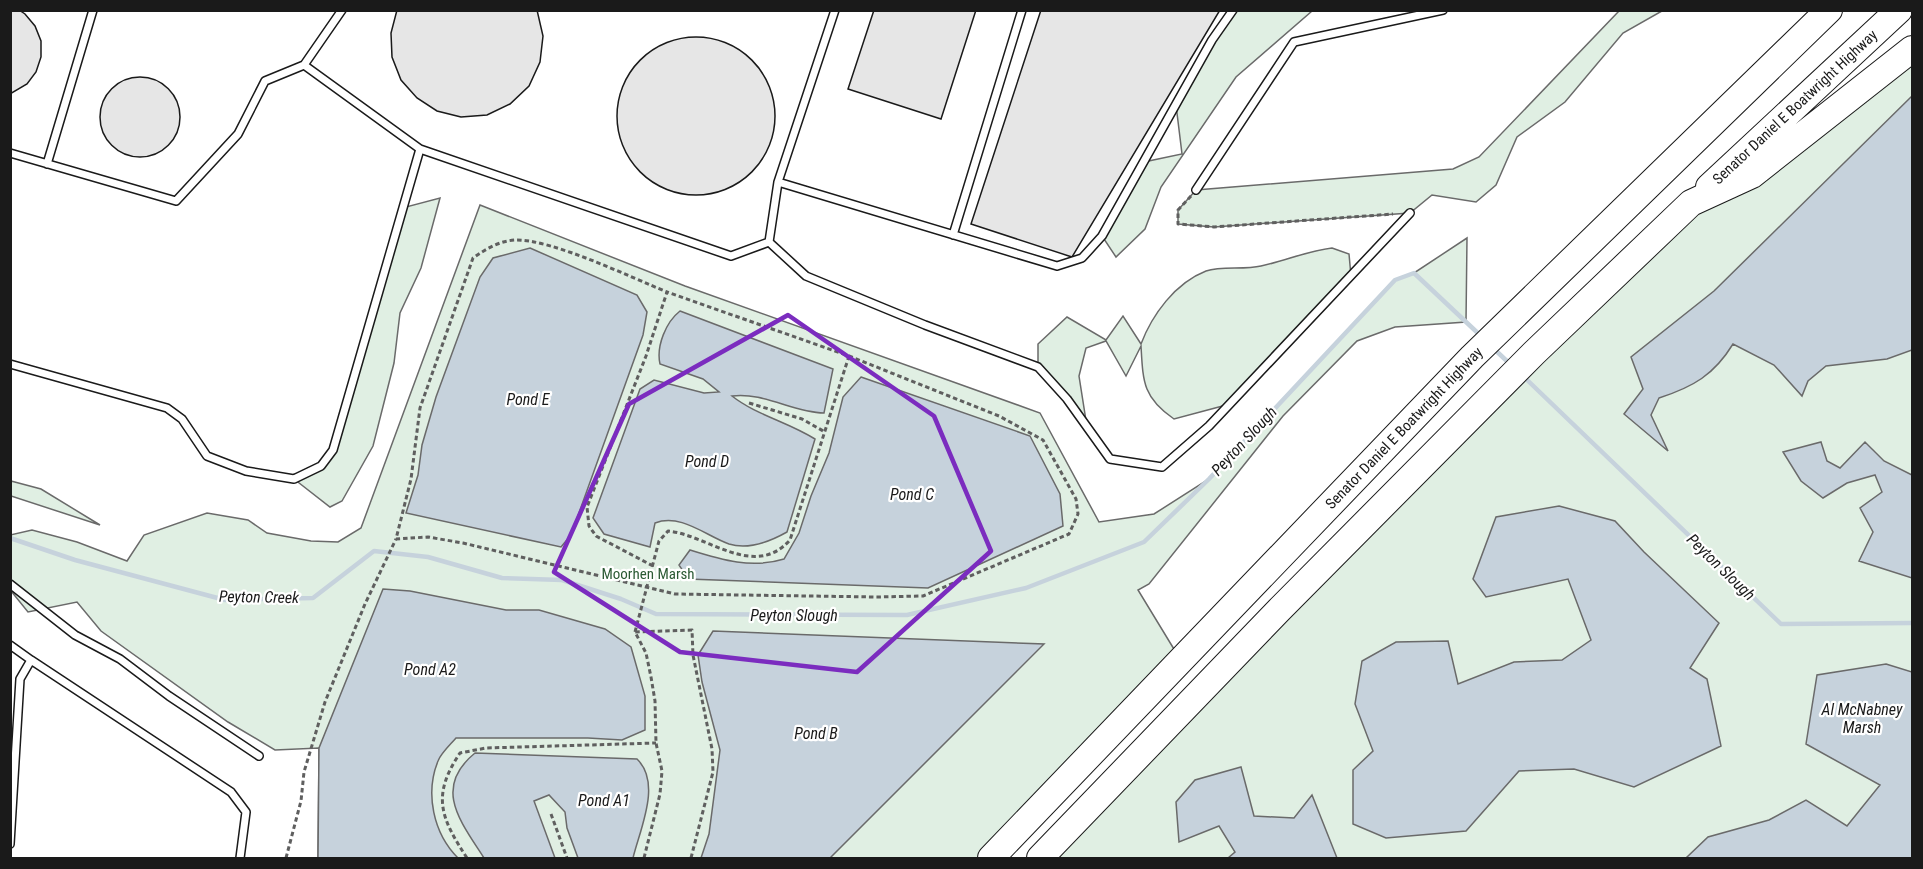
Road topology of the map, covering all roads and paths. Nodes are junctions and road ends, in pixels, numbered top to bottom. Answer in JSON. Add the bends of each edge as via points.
{"nodes":[{"id":1,"x":93,"y":10,"type":"edge"},
{"id":2,"x":342,"y":10,"type":"edge"},
{"id":3,"x":836,"y":10,"type":"edge"},
{"id":4,"x":1022,"y":10,"type":"edge"},
{"id":5,"x":1233,"y":10,"type":"edge"},
{"id":6,"x":1443,"y":10,"type":"edge"},
{"id":7,"x":1809,"y":10,"type":"edge"},
{"id":8,"x":1829,"y":10,"type":"edge"},
{"id":9,"x":1899,"y":10,"type":"edge"},
{"id":10,"x":1912,"y":49,"type":"edge"},
{"id":11,"x":304,"y":65,"type":"junction"},
{"id":12,"x":1694,"y":142,"type":"junction"},
{"id":13,"x":420,"y":149,"type":"junction"},
{"id":14,"x":10,"y":153,"type":"edge"},
{"id":15,"x":47,"y":164,"type":"junction"},
{"id":16,"x":778,"y":182,"type":"junction"},
{"id":17,"x":1196,"y":190,"type":"joint"},
{"id":18,"x":1691,"y":204,"type":"junction"},
{"id":19,"x":1410,"y":213,"type":"joint"},
{"id":20,"x":953,"y":235,"type":"junction"},
{"id":21,"x":769,"y":242,"type":"junction"},
{"id":22,"x":667,"y":292,"type":"junction"},
{"id":23,"x":849,"y":356,"type":"junction"},
{"id":24,"x":10,"y":364,"type":"edge"},
{"id":25,"x":749,"y":403,"type":"dead end"},
{"id":26,"x":825,"y":432,"type":"junction"},
{"id":27,"x":396,"y":539,"type":"junction"},
{"id":28,"x":653,"y":566,"type":"junction"},
{"id":29,"x":10,"y":584,"type":"edge"},
{"id":30,"x":648,"y":588,"type":"junction"},
{"id":31,"x":635,"y":632,"type":"junction"},
{"id":32,"x":10,"y":645,"type":"edge"},
{"id":33,"x":31,"y":660,"type":"junction"},
{"id":34,"x":656,"y":744,"type":"junction"},
{"id":35,"x":259,"y":756,"type":"dead end"},
{"id":36,"x":550,"y":814,"type":"dead end"},
{"id":37,"x":10,"y":844,"type":"edge"},
{"id":38,"x":240,"y":858,"type":"edge"},
{"id":39,"x":286,"y":858,"type":"edge"},
{"id":40,"x":467,"y":858,"type":"edge"},
{"id":41,"x":567,"y":858,"type":"edge"},
{"id":42,"x":644,"y":858,"type":"edge"},
{"id":43,"x":691,"y":858,"type":"edge"},
{"id":44,"x":991,"y":858,"type":"edge"},
{"id":45,"x":1040,"y":858,"type":"edge"}],
"edges":[{"from":1,"to":15,"type":"lane"},
{"from":2,"to":11,"type":"lane"},
{"from":3,"to":16,"type":"lane"},
{"from":4,"to":20,"type":"lane"},
{"from":5,"to":20,"type":"lane","via":[[1212,40],[1102,236],[1082,258],[1057,266]]},
{"from":6,"to":17,"type":"lane","via":[[1294,42]]},
{"from":7,"to":12,"type":"highway"},
{"from":8,"to":12,"type":"highway","name":"Senator Daniel E Boatwright Highway"},
{"from":9,"to":18,"type":"highway","name":"Senator Daniel E Boatwright Highway"},
{"from":10,"to":18,"type":"highway","via":[[1752,175]]},
{"from":11,"to":13,"type":"lane"},
{"from":11,"to":15,"type":"lane","via":[[265,81],[238,134],[176,201]]},
{"from":12,"to":44,"type":"highway","name":"Senator Daniel E Boatwright Highway","via":[[1472,357]]},
{"from":13,"to":21,"type":"lane","via":[[731,256]]},
{"from":13,"to":24,"type":"lane","via":[[333,450],[321,466],[294,479],[246,471],[207,456],[182,419],[167,408]]},
{"from":14,"to":15,"type":"lane"},
{"from":16,"to":20,"type":"lane"},
{"from":16,"to":21,"type":"lane"},
{"from":17,"to":19,"type":"path","via":[[1178,210],[1178,224],[1214,227]]},
{"from":18,"to":45,"type":"highway","name":"Senator Daniel E Boatwright Highway","via":[[1534,353]]},
{"from":19,"to":21,"type":"lane","via":[[1209,426],[1162,467],[1110,459],[1067,399],[1038,367],[806,276]]},
{"from":22,"to":23,"type":"path"},
{"from":22,"to":27,"type":"path","via":[[540,242],[513,240],[489,247],[474,258],[420,408],[411,479]]},
{"from":22,"to":28,"type":"path","via":[[587,507],[589,526],[596,536]]},
{"from":23,"to":26,"type":"path"},
{"from":23,"to":30,"type":"path","via":[[999,416],[1043,440],[1076,499],[1078,514],[1069,534],[923,596],[675,594]]},
{"from":25,"to":26,"type":"path","via":[[802,419]]},
{"from":26,"to":28,"type":"path","via":[[796,528],[780,550],[770,555],[735,554],[684,533],[668,531],[659,542]]},
{"from":27,"to":30,"type":"path","via":[[428,537],[463,543]]},
{"from":27,"to":39,"type":"path","via":[[364,604],[325,702],[304,772],[301,801]]},
{"from":28,"to":30,"type":"path"},
{"from":29,"to":35,"type":"lane","via":[[75,635],[120,659]]},
{"from":30,"to":31,"type":"path"},
{"from":31,"to":34,"type":"path","via":[[646,653],[651,677]]},
{"from":31,"to":43,"type":"path","via":[[692,630],[713,772]]},
{"from":32,"to":33,"type":"lane"},
{"from":33,"to":37,"type":"lane","via":[[20,679]]},
{"from":33,"to":38,"type":"lane","via":[[231,792],[246,812]]},
{"from":34,"to":40,"type":"path","via":[[486,748],[459,753],[441,792],[452,835]]},
{"from":34,"to":42,"type":"path","via":[[662,771],[660,794]]},
{"from":36,"to":41,"type":"path"}]}
